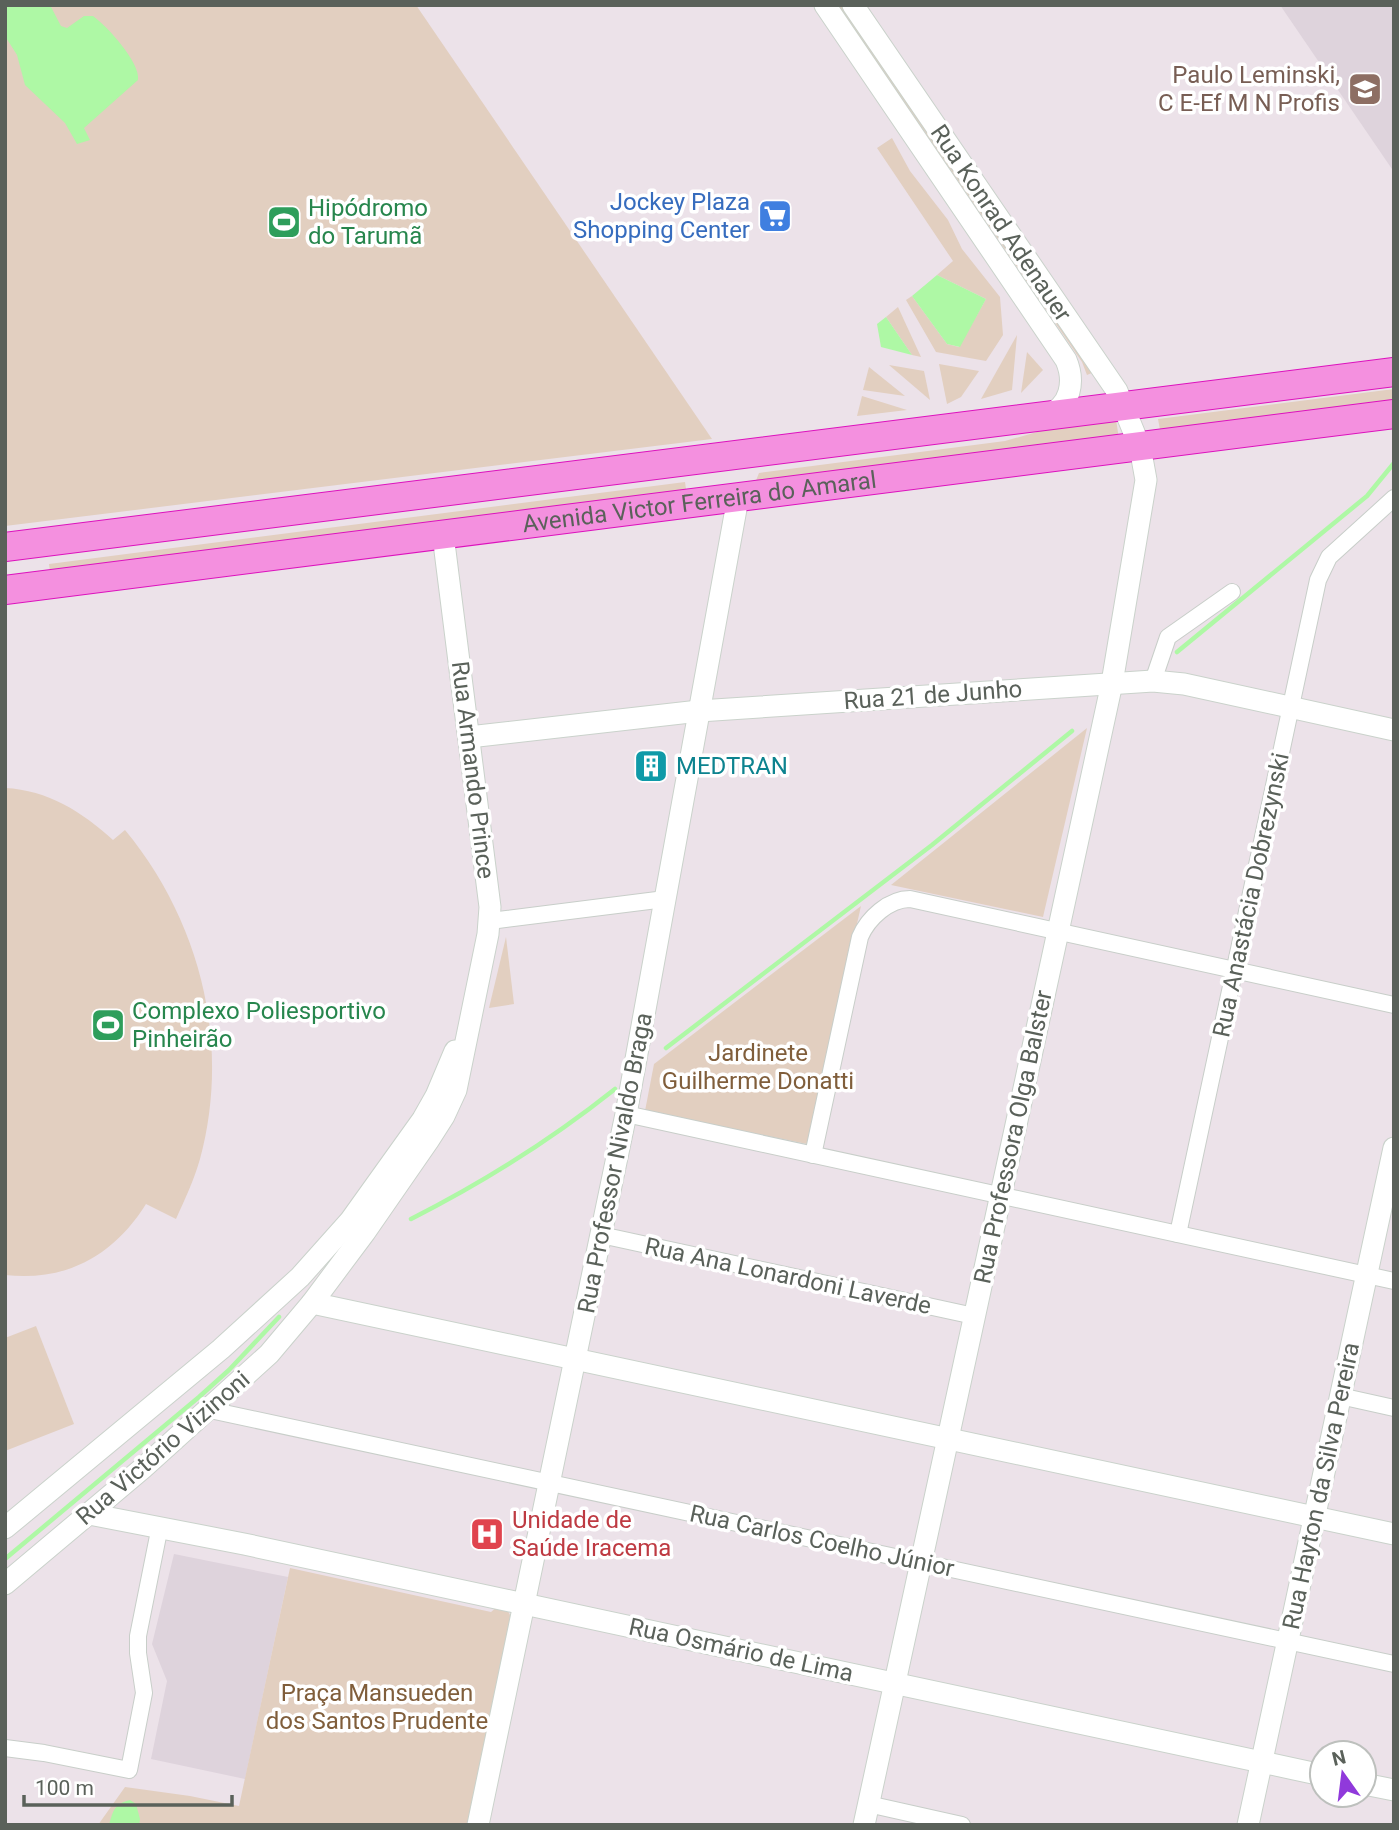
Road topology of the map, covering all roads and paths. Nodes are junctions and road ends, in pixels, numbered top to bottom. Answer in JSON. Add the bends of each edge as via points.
{"nodes":[{"id":1,"x":825,"y":5,"type":"edge"},
{"id":2,"x":853,"y":5,"type":"edge"},
{"id":3,"x":1394,"y":372,"type":"edge"},
{"id":4,"x":1124,"y":405,"type":"junction"},
{"id":5,"x":1394,"y":414,"type":"edge"},
{"id":6,"x":1046,"y":415,"type":"junction"},
{"id":7,"x":1140,"y":447,"type":"junction"},
{"id":8,"x":782,"y":449,"type":"junction"},
{"id":9,"x":738,"y":498,"type":"junction"},
{"id":10,"x":1394,"y":498,"type":"edge"},
{"id":11,"x":443,"y":535,"type":"junction"},
{"id":12,"x":19,"y":545,"type":"edge"},
{"id":13,"x":38,"y":586,"type":"junction"},
{"id":14,"x":5,"y":590,"type":"edge"},
{"id":15,"x":1232,"y":592,"type":"dead end"},
{"id":16,"x":1153,"y":681,"type":"junction"},
{"id":17,"x":1112,"y":682,"type":"junction"},
{"id":18,"x":1291,"y":707,"type":"junction"},
{"id":19,"x":699,"y":711,"type":"junction"},
{"id":20,"x":1394,"y":730,"type":"edge"},
{"id":21,"x":469,"y":737,"type":"junction"},
{"id":22,"x":665,"y":899,"type":"junction"},
{"id":23,"x":490,"y":921,"type":"junction"},
{"id":24,"x":1058,"y":932,"type":"junction"},
{"id":25,"x":1235,"y":970,"type":"junction"},
{"id":26,"x":474,"y":1003,"type":"junction"},
{"id":27,"x":1394,"y":1005,"type":"edge"},
{"id":28,"x":626,"y":1114,"type":"junction"},
{"id":29,"x":1394,"y":1148,"type":"edge"},
{"id":30,"x":813,"y":1155,"type":"junction"},
{"id":31,"x":1000,"y":1196,"type":"junction"},
{"id":32,"x":1178,"y":1234,"type":"junction"},
{"id":33,"x":601,"y":1235,"type":"junction"},
{"id":34,"x":1366,"y":1275,"type":"junction"},
{"id":35,"x":1394,"y":1281,"type":"edge"},
{"id":36,"x":280,"y":1297,"type":"joint"},
{"id":37,"x":312,"y":1303,"type":"junction"},
{"id":38,"x":974,"y":1316,"type":"junction"},
{"id":39,"x":576,"y":1359,"type":"junction"},
{"id":40,"x":1340,"y":1396,"type":"junction"},
{"id":41,"x":1394,"y":1408,"type":"edge"},
{"id":42,"x":210,"y":1410,"type":"junction"},
{"id":43,"x":948,"y":1439,"type":"junction"},
{"id":44,"x":551,"y":1482,"type":"junction"},
{"id":45,"x":124,"y":1485,"type":"junction"},
{"id":46,"x":89,"y":1514,"type":"junction"},
{"id":47,"x":1314,"y":1517,"type":"junction"},
{"id":48,"x":160,"y":1526,"type":"junction"},
{"id":49,"x":5,"y":1528,"type":"edge"},
{"id":50,"x":1394,"y":1534,"type":"edge"},
{"id":51,"x":921,"y":1562,"type":"junction"},
{"id":52,"x":5,"y":1584,"type":"edge"},
{"id":53,"x":526,"y":1604,"type":"junction"},
{"id":54,"x":1287,"y":1642,"type":"junction"},
{"id":55,"x":1394,"y":1664,"type":"edge"},
{"id":56,"x":895,"y":1683,"type":"junction"},
{"id":57,"x":5,"y":1748,"type":"edge"},
{"id":58,"x":1262,"y":1762,"type":"junction"},
{"id":59,"x":1308,"y":1772,"type":"edge"},
{"id":60,"x":866,"y":1815,"type":"edge"},
{"id":61,"x":478,"y":1825,"type":"edge"},
{"id":62,"x":962,"y":1825,"type":"edge"},
{"id":63,"x":1248,"y":1825,"type":"edge"}],
"edges":[{"from":1,"to":6,"type":"street","name":"Rua Konrad Adenauer","via":[[1066,360],[1069,392],[1062,407]]},
{"from":2,"to":4,"type":"street","name":"Rua Konrad Adenauer"},
{"from":3,"to":4,"type":"highway","name":"Avenida Victor Ferreira do Amaral"},
{"from":4,"to":6,"type":"highway","name":"Avenida Victor Ferreira do Amaral"},
{"from":4,"to":7,"type":"street","name":"Rua Konrad Adenauer"},
{"from":5,"to":7,"type":"highway","name":"Avenida Victor Ferreira do Amaral"},
{"from":6,"to":8,"type":"highway","name":"Avenida Victor Ferreira do Amaral"},
{"from":7,"to":9,"type":"highway","name":"Avenida Victor Ferreira do Amaral"},
{"from":7,"to":17,"type":"street","name":"Rua Professora Olga Balster","via":[[1146,480]]},
{"from":8,"to":9,"type":"highway","via":[[754,466]]},
{"from":8,"to":12,"type":"highway","name":"Avenida Victor Ferreira do Amaral"},
{"from":9,"to":11,"type":"highway","name":"Avenida Victor Ferreira do Amaral"},
{"from":9,"to":19,"type":"street","name":"Rua Professor Nivaldo Braga"},
{"from":10,"to":18,"type":"street","name":"Rua Anastácia Dobrezynski","via":[[1329,557],[1318,580]]},
{"from":11,"to":13,"type":"highway","name":"Avenida Victor Ferreira do Amaral"},
{"from":11,"to":21,"type":"street","name":"Rua Armando Prince"},
{"from":12,"to":13,"type":"highway","via":[[24,554],[22,568]]},
{"from":13,"to":14,"type":"highway","name":"Avenida Victor Ferreira do Amaral"},
{"from":15,"to":16,"type":"street","via":[[1168,637]]},
{"from":16,"to":17,"type":"street","name":"Rua 21 de Junho"},
{"from":16,"to":18,"type":"street","name":"Rua 21 de Junho"},
{"from":17,"to":19,"type":"street","name":"Rua 21 de Junho"},
{"from":17,"to":24,"type":"street","name":"Rua Professora Olga Balster"},
{"from":18,"to":20,"type":"street","name":"Rua 21 de Junho"},
{"from":18,"to":25,"type":"street","name":"Rua Anastácia Dobrezynski"},
{"from":19,"to":21,"type":"street","name":"Rua 21 de Junho"},
{"from":19,"to":22,"type":"street","name":"Rua Professor Nivaldo Braga"},
{"from":21,"to":23,"type":"street","name":"Rua Armando Prince"},
{"from":22,"to":23,"type":"street"},
{"from":22,"to":28,"type":"street","name":"Rua Professor Nivaldo Braga"},
{"from":23,"to":26,"type":"street","name":"Rua Armando Prince"},
{"from":24,"to":25,"type":"street"},
{"from":24,"to":30,"type":"street","via":[[910,899],[878,913],[860,937]]},
{"from":24,"to":31,"type":"street","name":"Rua Professora Olga Balster"},
{"from":25,"to":27,"type":"street"},
{"from":25,"to":32,"type":"street","name":"Rua Anastácia Dobrezynski"},
{"from":26,"to":36,"type":"street","name":"Rua Armando Prince","via":[[423,1119],[325,1252]]},
{"from":26,"to":37,"type":"street","name":"Rua Armando Prince","via":[[462,1069],[444,1116]]},
{"from":28,"to":30,"type":"street"},
{"from":28,"to":33,"type":"street","name":"Rua Professor Nivaldo Braga"},
{"from":29,"to":34,"type":"street","name":"Rua Hayton da Silva Pereira"},
{"from":30,"to":31,"type":"street"},
{"from":31,"to":32,"type":"street"},
{"from":31,"to":38,"type":"street","name":"Rua Professora Olga Balster"},
{"from":32,"to":34,"type":"street"},
{"from":33,"to":38,"type":"street","name":"Rua Ana Lonardoni Laverde"},
{"from":33,"to":39,"type":"street","name":"Rua Professor Nivaldo Braga"},
{"from":34,"to":35,"type":"street"},
{"from":34,"to":40,"type":"street","name":"Rua Hayton da Silva Pereira"},
{"from":36,"to":49,"type":"street","name":"Rua Victório Vizinoni"},
{"from":37,"to":39,"type":"street"},
{"from":37,"to":42,"type":"street","name":"Rua Victório Vizinoni","via":[[269,1354]]},
{"from":38,"to":43,"type":"street","name":"Rua Professora Olga Balster"},
{"from":39,"to":43,"type":"street"},
{"from":39,"to":44,"type":"street","name":"Rua Professor Nivaldo Braga"},
{"from":40,"to":41,"type":"street"},
{"from":40,"to":47,"type":"street","name":"Rua Hayton da Silva Pereira"},
{"from":42,"to":44,"type":"street","name":"Rua Carlos Coelho Júnior"},
{"from":42,"to":45,"type":"street","name":"Rua Victório Vizinoni"},
{"from":43,"to":47,"type":"street"},
{"from":43,"to":51,"type":"street","name":"Rua Professora Olga Balster"},
{"from":44,"to":51,"type":"street","name":"Rua Carlos Coelho Júnior"},
{"from":44,"to":53,"type":"street","name":"Rua Professor Nivaldo Braga"},
{"from":45,"to":46,"type":"street","name":"Rua Victório Vizinoni"},
{"from":45,"to":48,"type":"street","name":"Rua Osmário de Lima","via":[[140,1514]]},
{"from":46,"to":48,"type":"street","name":"Rua Osmário de Lima"},
{"from":46,"to":52,"type":"street","name":"Rua Victório Vizinoni"},
{"from":47,"to":50,"type":"street"},
{"from":47,"to":54,"type":"street","name":"Rua Hayton da Silva Pereira"},
{"from":48,"to":53,"type":"street","name":"Rua Osmário de Lima"},
{"from":48,"to":57,"type":"street","via":[[138,1636],[144,1693],[129,1770]]},
{"from":51,"to":54,"type":"street","name":"Rua Carlos Coelho Júnior"},
{"from":51,"to":56,"type":"street","name":"Rua Professora Olga Balster"},
{"from":53,"to":56,"type":"street","name":"Rua Osmário de Lima"},
{"from":53,"to":61,"type":"street","name":"Rua Professor Nivaldo Braga"},
{"from":54,"to":55,"type":"street","name":"Rua Carlos Coelho Júnior"},
{"from":54,"to":58,"type":"street","name":"Rua Hayton da Silva Pereira"},
{"from":56,"to":58,"type":"street","name":"Rua Osmário de Lima"},
{"from":56,"to":60,"type":"street","name":"Rua Professora Olga Balster"},
{"from":58,"to":59,"type":"street","name":"Rua Osmário de Lima"},
{"from":58,"to":63,"type":"street","name":"Rua Hayton da Silva Pereira"},
{"from":60,"to":62,"type":"street"}]}
